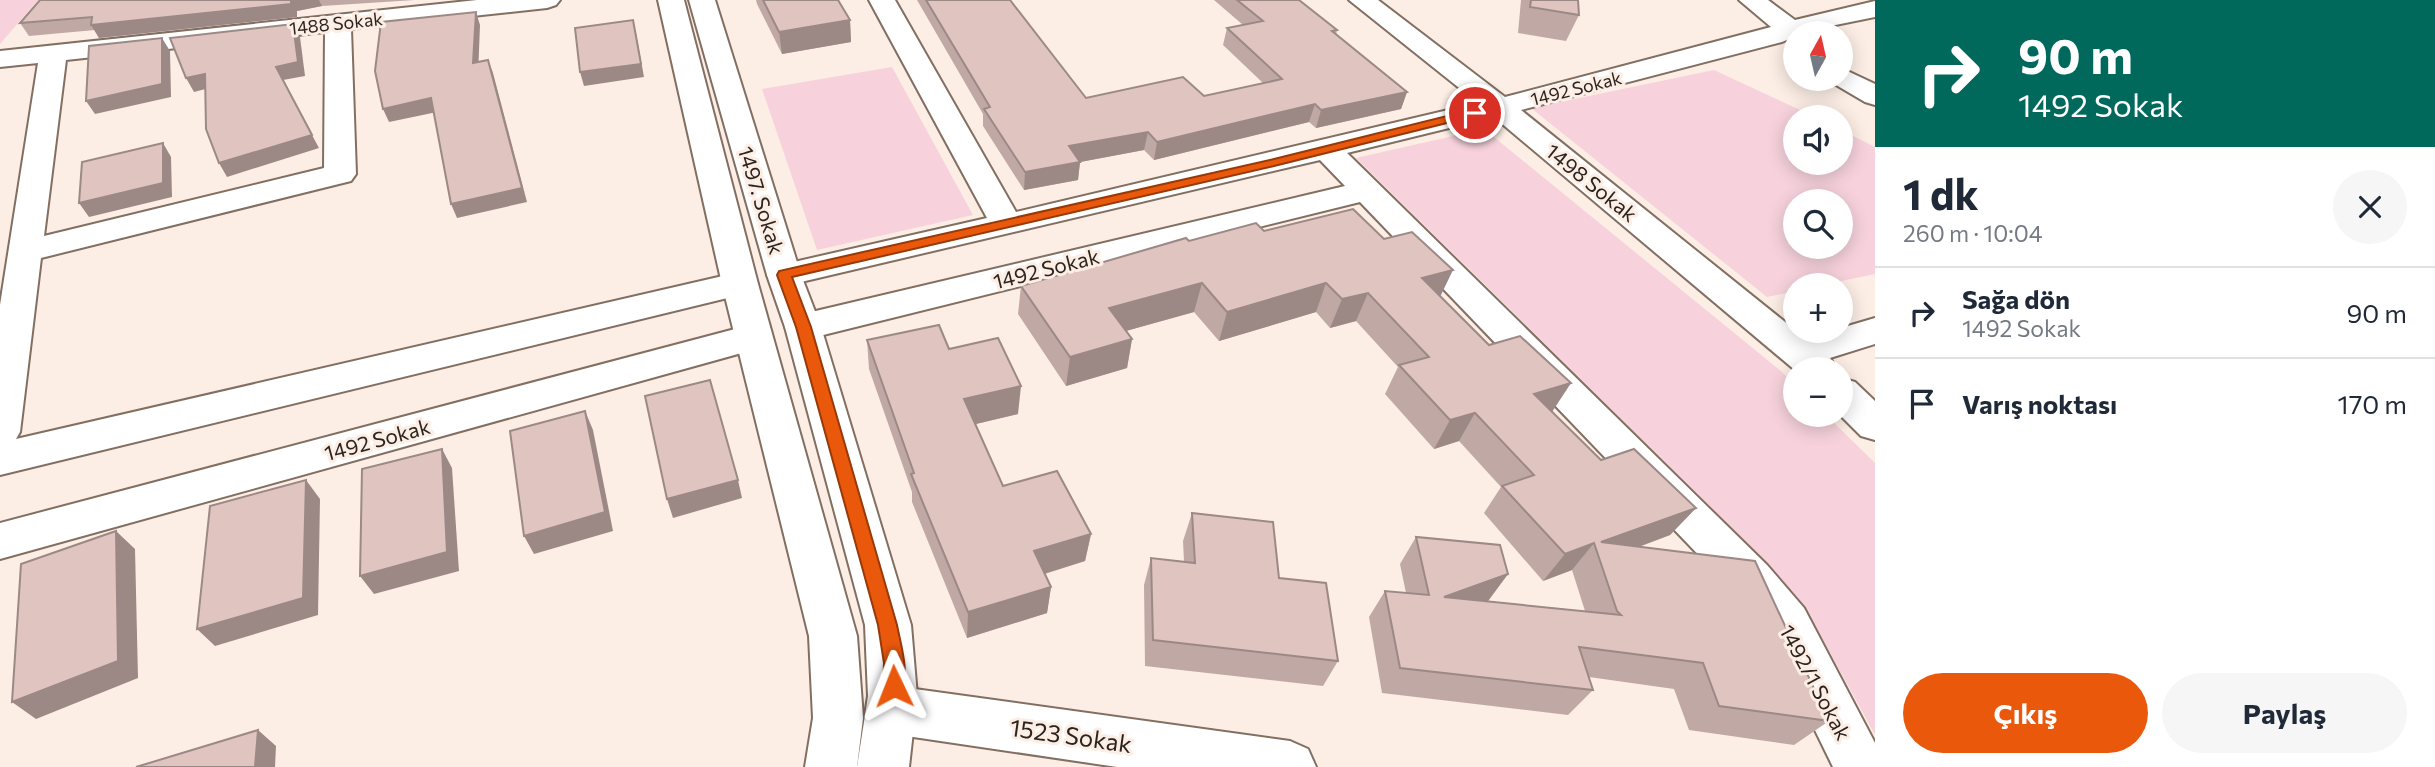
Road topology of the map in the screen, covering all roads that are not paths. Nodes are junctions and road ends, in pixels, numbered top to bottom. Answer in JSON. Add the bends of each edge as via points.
{"nodes":[{"id":1,"x":547,"y":0,"type":"edge"},
{"id":2,"x":671,"y":0,"type":"edge"},
{"id":3,"x":702,"y":0,"type":"edge"},
{"id":4,"x":882,"y":0,"type":"edge"},
{"id":5,"x":1362,"y":0,"type":"edge"},
{"id":6,"x":1752,"y":0,"type":"edge"},
{"id":7,"x":422,"y":7,"type":"edge"},
{"id":8,"x":1875,"y":9,"type":"edge"},
{"id":9,"x":1838,"y":21,"type":"edge"},
{"id":10,"x":338,"y":23,"type":"junction"},
{"id":11,"x":1783,"y":35,"type":"edge"},
{"id":12,"x":1783,"y":39,"type":"edge"},
{"id":13,"x":53,"y":54,"type":"junction"},
{"id":14,"x":0,"y":59,"type":"edge"},
{"id":15,"x":1853,"y":83,"type":"edge"},
{"id":16,"x":1875,"y":96,"type":"edge"},
{"id":17,"x":1500,"y":107,"type":"junction"},
{"id":18,"x":1327,"y":150,"type":"junction"},
{"id":19,"x":1370,"y":190,"type":"junction"},
{"id":20,"x":1007,"y":225,"type":"junction"},
{"id":21,"x":26,"y":251,"type":"junction"},
{"id":22,"x":784,"y":275,"type":"junction"},
{"id":23,"x":740,"y":284,"type":"junction"},
{"id":24,"x":803,"y":327,"type":"junction"},
{"id":25,"x":1875,"y":331,"type":"edge"},
{"id":26,"x":754,"y":337,"type":"junction"},
{"id":27,"x":1804,"y":357,"type":"edge"},
{"id":28,"x":1818,"y":357,"type":"edge"},
{"id":29,"x":1853,"y":404,"type":"edge"},
{"id":30,"x":1875,"y":425,"type":"edge"},
{"id":31,"x":0,"y":432,"type":"edge"},
{"id":32,"x":0,"y":458,"type":"edge"},
{"id":33,"x":0,"y":541,"type":"edge"},
{"id":34,"x":893,"y":710,"type":"junction"},
{"id":35,"x":831,"y":767,"type":"edge"},
{"id":36,"x":883,"y":767,"type":"edge"},
{"id":37,"x":1290,"y":767,"type":"edge"},
{"id":38,"x":1860,"y":767,"type":"edge"}],
"edges":[{"from":1,"to":7,"type":"street","name":"1488 Sokak"},
{"from":2,"to":23,"type":"street","name":"1497. Sokak"},
{"from":3,"to":22,"type":"street","name":"1497. Sokak"},
{"from":4,"to":20,"type":"street"},
{"from":5,"to":17,"type":"street","name":"1498 Sokak"},
{"from":6,"to":11,"type":"street"},
{"from":7,"to":10,"type":"street","name":"1488 Sokak"},
{"from":8,"to":9,"type":"street","name":"1492 Sokak"},
{"from":10,"to":13,"type":"street","name":"1488 Sokak"},
{"from":10,"to":21,"type":"street","via":[[340,174]]},
{"from":12,"to":17,"type":"street","name":"1492 Sokak"},
{"from":13,"to":14,"type":"street","name":"1488 Sokak"},
{"from":13,"to":21,"type":"street"},
{"from":15,"to":16,"type":"street"},
{"from":17,"to":18,"type":"street","name":"1492 Sokak"},
{"from":17,"to":27,"type":"street","name":"1498 Sokak"},
{"from":18,"to":19,"type":"street","name":"1492/1 Sokak"},
{"from":18,"to":20,"type":"street","name":"1492 Sokak"},
{"from":19,"to":24,"type":"street","name":"1492 Sokak"},
{"from":19,"to":38,"type":"street","name":"1492/1 Sokak","via":[[1751,579],[1787,623]]},
{"from":20,"to":22,"type":"street","name":"1492 Sokak"},
{"from":21,"to":31,"type":"street"},
{"from":22,"to":23,"type":"street","name":"1492 Sokak"},
{"from":22,"to":24,"type":"street","name":"1497. Sokak"},
{"from":23,"to":26,"type":"street","name":"1497. Sokak"},
{"from":23,"to":32,"type":"street"},
{"from":24,"to":26,"type":"street","name":"1492 Sokak"},
{"from":24,"to":34,"type":"street","name":"1497. Sokak","via":[[888,625],[894,663]]},
{"from":25,"to":28,"type":"street"},
{"from":26,"to":33,"type":"street","name":"1492 Sokak"},
{"from":26,"to":35,"type":"street","name":"1497. Sokak","via":[[833,636],[838,684]]},
{"from":29,"to":30,"type":"street"},
{"from":34,"to":36,"type":"street","name":"1497. Sokak"},
{"from":34,"to":37,"type":"street","name":"1523 Sokak"}]}
